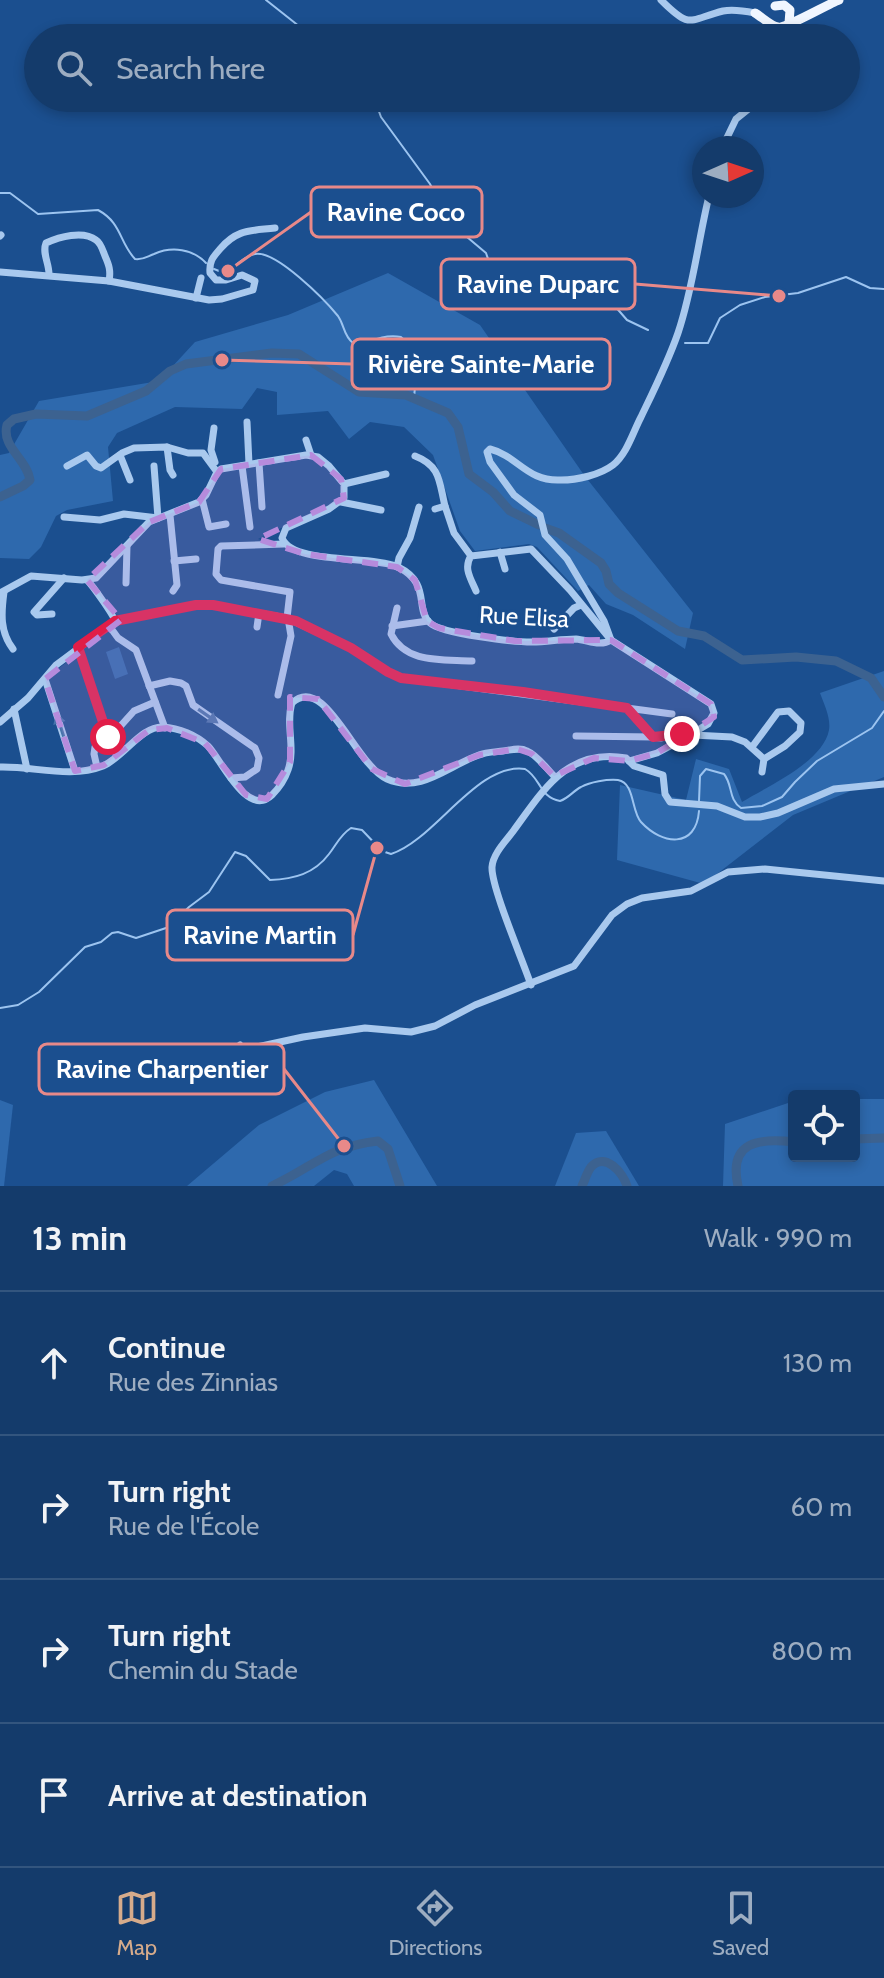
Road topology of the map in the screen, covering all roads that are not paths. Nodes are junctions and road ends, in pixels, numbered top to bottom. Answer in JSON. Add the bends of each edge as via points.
{"nodes":[{"id":1,"x":661,"y":0,"type":"edge"},
{"id":2,"x":839,"y":0,"type":"edge"},
{"id":3,"x":818,"y":8,"type":"junction"},
{"id":4,"x":779,"y":10,"type":"edge"},
{"id":5,"x":755,"y":13,"type":"joint"},
{"id":6,"x":788,"y":24,"type":"junction"},
{"id":7,"x":745,"y":112,"type":"edge"},
{"id":8,"x":728,"y":136,"type":"edge"},
{"id":9,"x":706,"y":208,"type":"edge"},
{"id":10,"x":275,"y":228,"type":"dead end"},
{"id":11,"x":0,"y":272,"type":"edge"},
{"id":12,"x":49,"y":274,"type":"junction"},
{"id":13,"x":201,"y":278,"type":"dead end"},
{"id":14,"x":109,"y":281,"type":"junction"},
{"id":15,"x":196,"y":298,"type":"junction"},
{"id":16,"x":247,"y":422,"type":"dead end"},
{"id":17,"x":214,"y":428,"type":"dead end"},
{"id":18,"x":306,"y":440,"type":"dead end"},
{"id":19,"x":167,"y":447,"type":"junction"},
{"id":20,"x":120,"y":455,"type":"junction"},
{"id":21,"x":311,"y":455,"type":"junction"},
{"id":22,"x":415,"y":456,"type":"dead end"},
{"id":23,"x":259,"y":463,"type":"junction"},
{"id":24,"x":246,"y":465,"type":"junction"},
{"id":25,"x":67,"y":466,"type":"dead end"},
{"id":26,"x":154,"y":466,"type":"dead end"},
{"id":27,"x":217,"y":472,"type":"junction"},
{"id":28,"x":386,"y":474,"type":"dead end"},
{"id":29,"x":173,"y":475,"type":"dead end"},
{"id":30,"x":130,"y":480,"type":"dead end"},
{"id":31,"x":344,"y":484,"type":"junction"},
{"id":32,"x":202,"y":499,"type":"junction"},
{"id":33,"x":341,"y":502,"type":"junction"},
{"id":34,"x":445,"y":506,"type":"junction"},
{"id":35,"x":262,"y":507,"type":"dead end"},
{"id":36,"x":419,"y":507,"type":"dead end"},
{"id":37,"x":435,"y":509,"type":"dead end"},
{"id":38,"x":381,"y":510,"type":"dead end"},
{"id":39,"x":170,"y":515,"type":"junction"},
{"id":40,"x":64,"y":517,"type":"dead end"},
{"id":41,"x":158,"y":518,"type":"junction"},
{"id":42,"x":226,"y":524,"type":"dead end"},
{"id":43,"x":250,"y":527,"type":"dead end"},
{"id":44,"x":128,"y":543,"type":"junction"},
{"id":45,"x":284,"y":544,"type":"junction"},
{"id":46,"x":500,"y":552,"type":"junction"},
{"id":47,"x":471,"y":556,"type":"junction"},
{"id":48,"x":196,"y":559,"type":"dead end"},
{"id":49,"x":174,"y":561,"type":"junction"},
{"id":50,"x":397,"y":567,"type":"junction"},
{"id":51,"x":505,"y":569,"type":"dead end"},
{"id":52,"x":64,"y":578,"type":"junction"},
{"id":53,"x":87,"y":580,"type":"junction"},
{"id":54,"x":126,"y":583,"type":"dead end"},
{"id":55,"x":173,"y":591,"type":"dead end"},
{"id":56,"x":476,"y":591,"type":"dead end"},
{"id":57,"x":2,"y":593,"type":"edge"},
{"id":58,"x":581,"y":605,"type":"junction"},
{"id":59,"x":397,"y":608,"type":"dead end"},
{"id":60,"x":259,"y":613,"type":"junction"},
{"id":61,"x":52,"y":614,"type":"dead end"},
{"id":62,"x":287,"y":618,"type":"junction"},
{"id":63,"x":428,"y":621,"type":"junction"},
{"id":64,"x":113,"y":624,"type":"junction"},
{"id":65,"x":392,"y":626,"type":"junction"},
{"id":66,"x":257,"y":627,"type":"dead end"},
{"id":67,"x":554,"y":629,"type":"dead end"},
{"id":68,"x":589,"y":635,"type":"dead end"},
{"id":69,"x":611,"y":640,"type":"junction"},
{"id":70,"x":597,"y":643,"type":"junction"},
{"id":71,"x":78,"y":647,"type":"junction"},
{"id":72,"x":13,"y":649,"type":"dead end"},
{"id":73,"x":472,"y":661,"type":"dead end"},
{"id":74,"x":45,"y":679,"type":"junction"},
{"id":75,"x":149,"y":686,"type":"junction"},
{"id":76,"x":278,"y":695,"type":"dead end"},
{"id":77,"x":155,"y":702,"type":"junction"},
{"id":78,"x":627,"y":708,"type":"junction"},
{"id":79,"x":14,"y":709,"type":"junction"},
{"id":80,"x":672,"y":714,"type":"dead end"},
{"id":81,"x":0,"y":722,"type":"edge"},
{"id":82,"x":165,"y":728,"type":"junction"},
{"id":83,"x":576,"y":736,"type":"dead end"},
{"id":84,"x":686,"y":736,"type":"junction"},
{"id":85,"x":108,"y":737,"type":"junction"},
{"id":86,"x":653,"y":737,"type":"junction"},
{"id":87,"x":695,"y":742,"type":"dead end"},
{"id":88,"x":752,"y":747,"type":"junction"},
{"id":89,"x":764,"y":759,"type":"junction"},
{"id":90,"x":629,"y":761,"type":"junction"},
{"id":91,"x":0,"y":767,"type":"edge"},
{"id":92,"x":97,"y":767,"type":"junction"},
{"id":93,"x":27,"y":769,"type":"junction"},
{"id":94,"x":75,"y":771,"type":"junction"},
{"id":95,"x":762,"y":772,"type":"dead end"},
{"id":96,"x":554,"y":776,"type":"junction"},
{"id":97,"x":231,"y":778,"type":"junction"},
{"id":98,"x":884,"y":784,"type":"edge"},
{"id":99,"x":884,"y":881,"type":"edge"},
{"id":100,"x":531,"y":985,"type":"junction"},
{"id":101,"x":240,"y":1045,"type":"dead end"}],
"edges":[{"from":1,"to":5,"type":"street","via":[[692,21],[723,11]]},
{"from":2,"to":3,"type":"main road"},
{"from":3,"to":4,"type":"main road"},
{"from":3,"to":6,"type":"main road"},
{"from":4,"to":5,"type":"main road"},
{"from":4,"to":6,"type":"main road"},
{"from":4,"to":6,"type":"main road"},
{"from":7,"to":8,"type":"street"},
{"from":9,"to":69,"type":"street","via":[[677,335],[618,459],[601,472],[546,480],[497,451],[487,452],[514,495],[540,515],[545,535],[567,559]]},
{"from":10,"to":15,"type":"street","via":[[233,236],[210,267],[216,280],[245,275],[252,279],[256,285],[250,292]]},
{"from":11,"to":12,"type":"street"},
{"from":12,"to":14,"type":"street"},
{"from":12,"to":14,"type":"street","via":[[46,243],[85,236],[100,246]]},
{"from":13,"to":15,"type":"street"},
{"from":14,"to":15,"type":"street"},
{"from":16,"to":24,"type":"street"},
{"from":17,"to":27,"type":"street","via":[[211,450]]},
{"from":18,"to":21,"type":"street"},
{"from":19,"to":20,"type":"street","via":[[134,448]]},
{"from":19,"to":27,"type":"street","via":[[203,453]]},
{"from":19,"to":29,"type":"street"},
{"from":20,"to":25,"type":"street","via":[[101,468],[87,455]]},
{"from":20,"to":30,"type":"street"},
{"from":21,"to":23,"type":"street"},
{"from":21,"to":31,"type":"street"},
{"from":22,"to":34,"type":"street","via":[[435,469]]},
{"from":23,"to":24,"type":"street"},
{"from":23,"to":35,"type":"street"},
{"from":24,"to":27,"type":"street"},
{"from":24,"to":43,"type":"street"},
{"from":26,"to":41,"type":"street"},
{"from":27,"to":32,"type":"street"},
{"from":28,"to":31,"type":"street"},
{"from":31,"to":33,"type":"street"},
{"from":32,"to":39,"type":"street"},
{"from":32,"to":42,"type":"street","via":[[207,525]]},
{"from":33,"to":38,"type":"street"},
{"from":33,"to":45,"type":"street","via":[[286,528]]},
{"from":34,"to":37,"type":"street"},
{"from":34,"to":47,"type":"street","via":[[454,533]]},
{"from":36,"to":50,"type":"street"},
{"from":39,"to":41,"type":"street"},
{"from":39,"to":49,"type":"street"},
{"from":40,"to":41,"type":"street"},
{"from":41,"to":44,"type":"street"},
{"from":44,"to":53,"type":"street","via":[[101,573]]},
{"from":44,"to":54,"type":"street"},
{"from":45,"to":50,"type":"street","via":[[305,554]]},
{"from":45,"to":62,"type":"street","via":[[221,546],[216,574],[221,580],[290,592]]},
{"from":46,"to":47,"type":"street"},
{"from":46,"to":51,"type":"street"},
{"from":46,"to":58,"type":"street","via":[[531,549]]},
{"from":47,"to":56,"type":"street","via":[[467,570]]},
{"from":48,"to":49,"type":"street"},
{"from":49,"to":55,"type":"street"},
{"from":50,"to":63,"type":"street","via":[[420,587]]},
{"from":52,"to":53,"type":"street"},
{"from":52,"to":57,"type":"street","via":[[31,576]]},
{"from":52,"to":61,"type":"street","via":[[34,611]]},
{"from":53,"to":64,"type":"street","via":[[115,615]]},
{"from":57,"to":72,"type":"street","via":[[1,630]]},
{"from":58,"to":67,"type":"street"},
{"from":58,"to":69,"type":"street"},
{"from":59,"to":65,"type":"street"},
{"from":60,"to":62,"type":"street"},
{"from":60,"to":64,"type":"street","via":[[196,605]]},
{"from":60,"to":66,"type":"street"},
{"from":62,"to":76,"type":"street","via":[[291,636]]},
{"from":62,"to":78,"type":"street","via":[[401,678]]},
{"from":63,"to":65,"type":"street"},
{"from":63,"to":70,"type":"street","name":"Rue Elisa","via":[[450,634]]},
{"from":64,"to":71,"type":"street"},
{"from":64,"to":75,"type":"street","via":[[120,640],[136,650]]},
{"from":65,"to":73,"type":"street","name":"Rue Elisa","via":[[397,644],[415,656]]},
{"from":68,"to":70,"type":"street","name":"Rue Elisa"},
{"from":69,"to":70,"type":"street","name":"Rue Elisa"},
{"from":69,"to":84,"type":"street","via":[[711,704],[712,721]]},
{"from":71,"to":74,"type":"street"},
{"from":71,"to":85,"type":"street"},
{"from":74,"to":79,"type":"street"},
{"from":94,"to":74,"type":"street","one_way":true},
{"from":75,"to":77,"type":"street"},
{"from":75,"to":97,"type":"street","one_way":true,"via":[[181,683],[193,705],[255,748],[257,769]]},
{"from":77,"to":82,"type":"street"},
{"from":77,"to":85,"type":"street","via":[[134,711]]},
{"from":78,"to":80,"type":"street"},
{"from":78,"to":86,"type":"street"},
{"from":79,"to":81,"type":"street"},
{"from":79,"to":93,"type":"street"},
{"from":82,"to":92,"type":"street","via":[[149,730],[121,756]]},
{"from":82,"to":97,"type":"street","via":[[205,743]]},
{"from":83,"to":86,"type":"street"},
{"from":84,"to":86,"type":"street"},
{"from":84,"to":87,"type":"street"},
{"from":84,"to":88,"type":"street","via":[[727,735]]},
{"from":84,"to":90,"type":"street"},
{"from":85,"to":92,"type":"street","via":[[94,749]]},
{"from":88,"to":89,"type":"street"},
{"from":88,"to":89,"type":"street","via":[[778,712],[792,713],[802,726],[800,732]]},
{"from":89,"to":95,"type":"street"},
{"from":90,"to":96,"type":"street","via":[[594,758]]},
{"from":90,"to":98,"type":"street","via":[[663,775],[670,802],[717,806],[745,817],[778,813],[834,789]]},
{"from":91,"to":93,"type":"street"},
{"from":92,"to":94,"type":"street"},
{"from":93,"to":94,"type":"street"},
{"from":96,"to":97,"type":"street","via":[[532,754],[517,749],[479,755],[414,783],[386,779],[357,751],[332,712],[318,699],[302,696],[292,703],[290,762],[272,795],[256,800]]},
{"from":96,"to":100,"type":"street","via":[[492,866]]},
{"from":99,"to":100,"type":"street","via":[[765,869],[728,872],[691,891],[627,904],[612,915],[578,963]]},
{"from":100,"to":101,"type":"street","via":[[411,1032],[365,1028],[243,1050]]}]}
